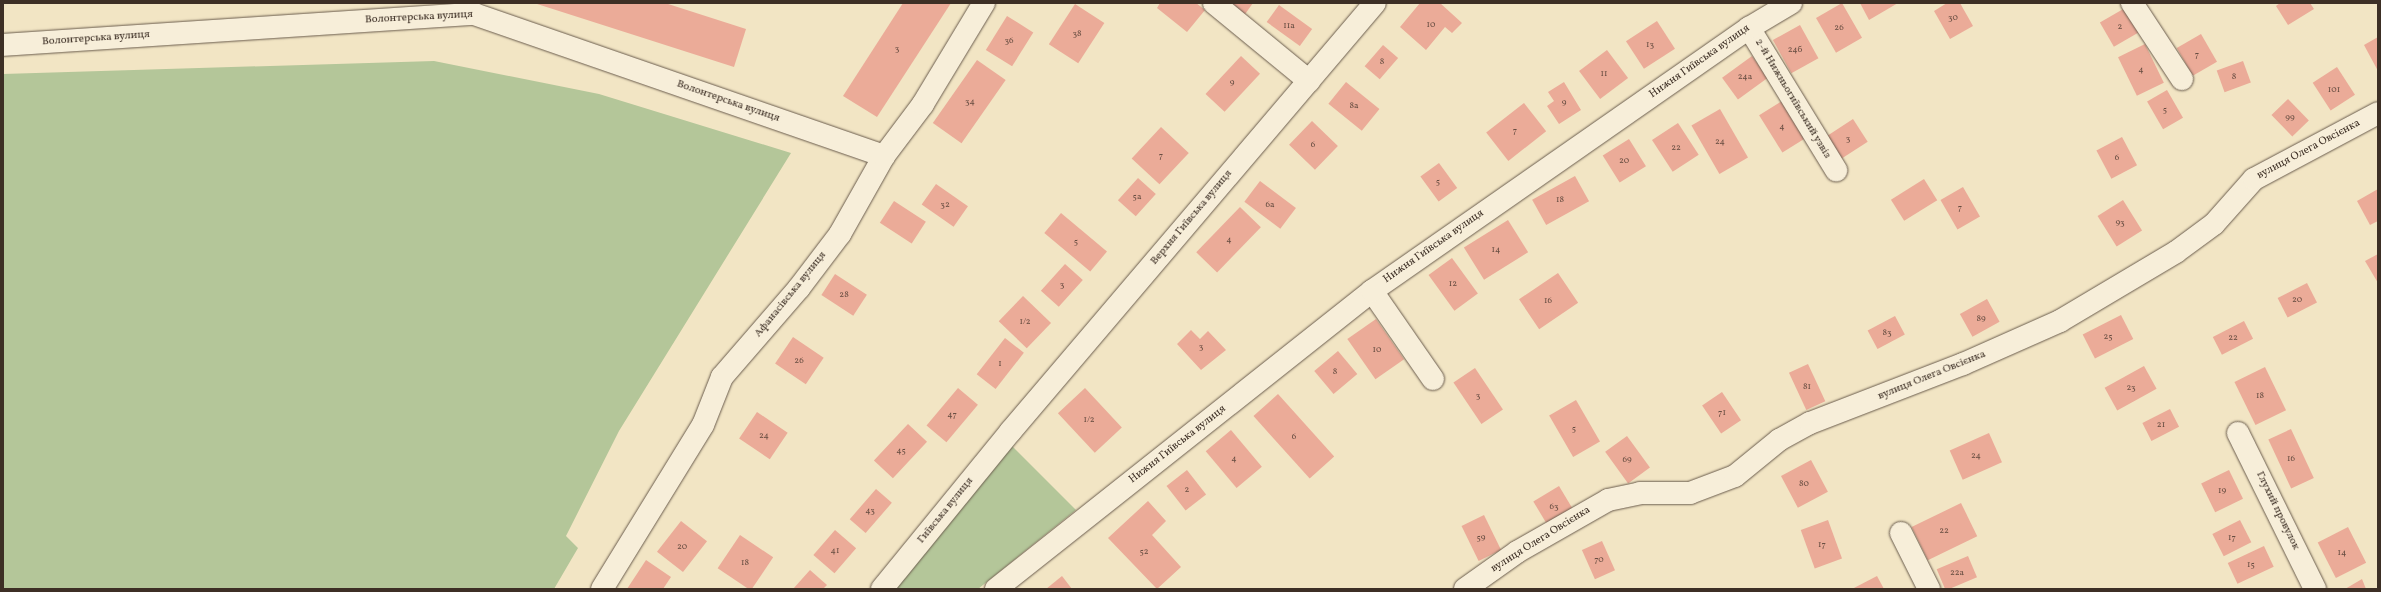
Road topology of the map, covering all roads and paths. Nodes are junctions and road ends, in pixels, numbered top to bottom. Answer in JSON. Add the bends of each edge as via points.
{"nodes":[{"id":1,"x":984,"y":3,"type":"edge"},
{"id":2,"x":1214,"y":3,"type":"edge"},
{"id":3,"x":1375,"y":3,"type":"edge"},
{"id":4,"x":1792,"y":3,"type":"edge"},
{"id":5,"x":2132,"y":3,"type":"edge"},
{"id":6,"x":1749,"y":28,"type":"junction"},
{"id":7,"x":3,"y":45,"type":"edge"},
{"id":8,"x":2182,"y":79,"type":"dead end"},
{"id":9,"x":1309,"y":81,"type":"junction"},
{"id":10,"x":2378,"y":113,"type":"edge"},
{"id":11,"x":884,"y":156,"type":"junction"},
{"id":12,"x":1836,"y":170,"type":"dead end"},
{"id":13,"x":1372,"y":291,"type":"junction"},
{"id":14,"x":1433,"y":379,"type":"dead end"},
{"id":15,"x":1010,"y":432,"type":"joint"},
{"id":16,"x":2238,"y":433,"type":"dead end"},
{"id":17,"x":1901,"y":533,"type":"dead end"},
{"id":18,"x":602,"y":589,"type":"edge"},
{"id":19,"x":882,"y":589,"type":"edge"},
{"id":20,"x":996,"y":589,"type":"edge"},
{"id":21,"x":1465,"y":589,"type":"edge"},
{"id":22,"x":1928,"y":589,"type":"edge"},
{"id":23,"x":2315,"y":589,"type":"edge"}],
"edges":[{"from":1,"to":11,"type":"street","name":"Афанасівська вулиця","via":[[923,104]]},
{"from":2,"to":9,"type":"street"},
{"from":3,"to":9,"type":"street","name":"Верхня Гиївська вулиця"},
{"from":4,"to":6,"type":"street","name":"Нижня Гиївська вулиця"},
{"from":5,"to":8,"type":"street"},
{"from":6,"to":12,"type":"street","name":"2-й Нижньогиївський узвіз"},
{"from":6,"to":13,"type":"street","name":"Нижня Гиївська вулиця"},
{"from":7,"to":11,"type":"street","name":"Волонтерська вулиця","via":[[474,14]]},
{"from":9,"to":15,"type":"street","name":"Верхня Гиївська вулиця"},
{"from":10,"to":21,"type":"street","name":"вулиця Олега Овсієнка","via":[[2254,179],[2214,224],[2176,252],[2060,321],[1956,367],[1810,423],[1779,440],[1735,476],[1690,493],[1640,493],[1608,500],[1517,552]]},
{"from":11,"to":18,"type":"street","name":"Афанасівська вулиця","via":[[840,234],[799,288],[722,376],[703,425]]},
{"from":13,"to":14,"type":"street"},
{"from":13,"to":20,"type":"street","name":"Нижня Гиївська вулиця"},
{"from":15,"to":19,"type":"street","name":"Гиївська вулиця"},
{"from":16,"to":23,"type":"street","name":"Глухий провулок"},
{"from":17,"to":22,"type":"street"}]}
